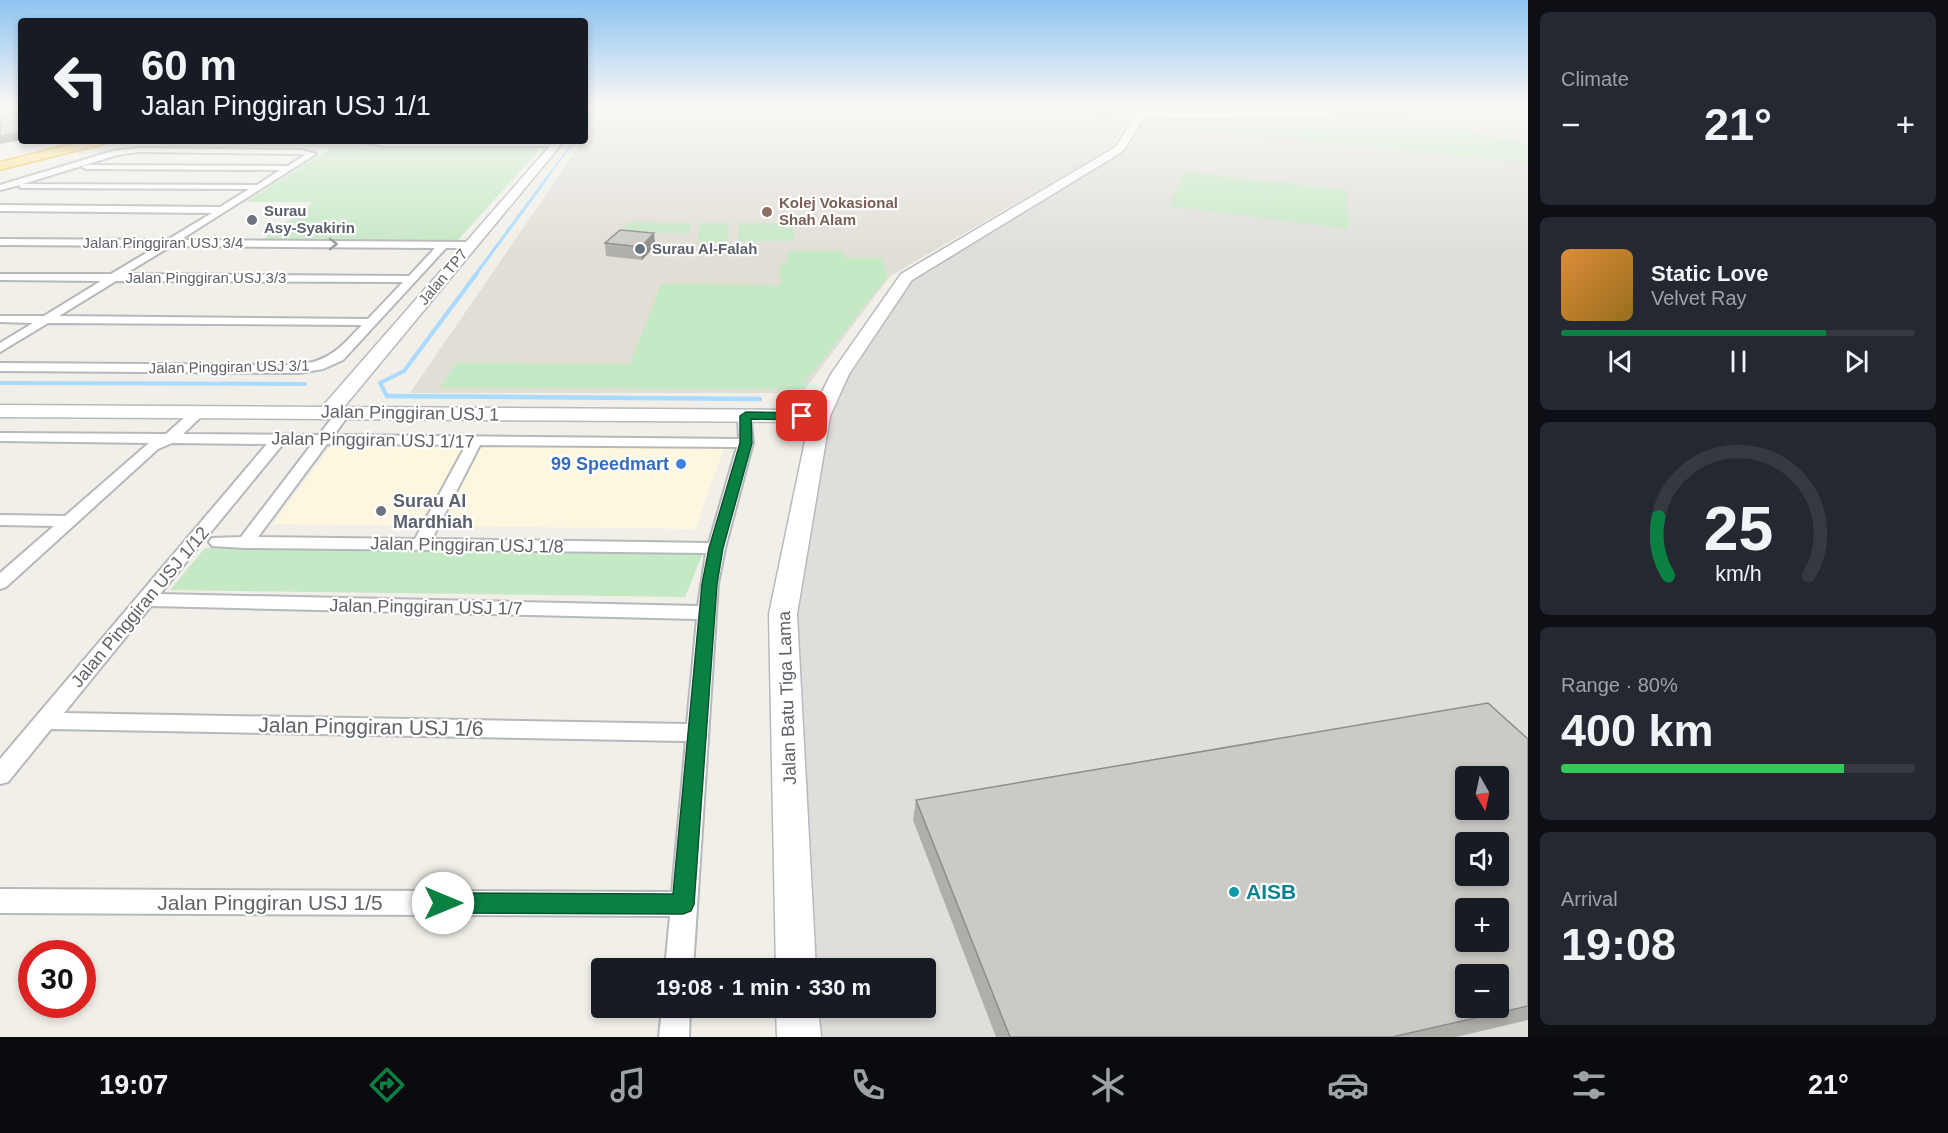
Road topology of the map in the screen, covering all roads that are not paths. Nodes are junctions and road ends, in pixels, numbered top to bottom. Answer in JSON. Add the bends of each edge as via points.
{"nodes":[{"id":1,"x":16,"y":154,"type":"edge"},
{"id":2,"x":20,"y":154,"type":"edge"},
{"id":3,"x":46,"y":154,"type":"edge"},
{"id":4,"x":111,"y":154,"type":"edge"},
{"id":5,"x":311,"y":154,"type":"edge"},
{"id":6,"x":548,"y":154,"type":"edge"},
{"id":7,"x":1111,"y":154,"type":"edge"},
{"id":8,"x":0,"y":159,"type":"edge"},
{"id":9,"x":0,"y":166,"type":"edge"},
{"id":10,"x":68,"y":167,"type":"junction"},
{"id":11,"x":289,"y":168,"type":"junction"},
{"id":12,"x":3,"y":187,"type":"edge"},
{"id":13,"x":259,"y":187,"type":"junction"},
{"id":14,"x":0,"y":208,"type":"edge"},
{"id":15,"x":223,"y":210,"type":"junction"},
{"id":16,"x":0,"y":234,"type":"edge"},
{"id":17,"x":183,"y":235,"type":"junction"},
{"id":18,"x":0,"y":242,"type":"edge"},
{"id":19,"x":169,"y":243,"type":"junction"},
{"id":20,"x":443,"y":245,"type":"junction"},
{"id":21,"x":470,"y":245,"type":"junction"},
{"id":22,"x":0,"y":277,"type":"edge"},
{"id":23,"x":113,"y":278,"type":"junction"},
{"id":24,"x":411,"y":279,"type":"junction"},
{"id":25,"x":0,"y":319,"type":"edge"},
{"id":26,"x":46,"y":319,"type":"junction"},
{"id":27,"x":371,"y":322,"type":"junction"},
{"id":28,"x":0,"y":348,"type":"edge"},
{"id":29,"x":0,"y":367,"type":"edge"},
{"id":30,"x":832,"y":390,"type":"junction"},
{"id":31,"x":0,"y":411,"type":"edge"},
{"id":32,"x":192,"y":412,"type":"junction"},
{"id":33,"x":335,"y":413,"type":"junction"},
{"id":34,"x":758,"y":416,"type":"junction"},
{"id":35,"x":817,"y":432,"type":"junction"},
{"id":36,"x":0,"y":437,"type":"edge"},
{"id":37,"x":279,"y":439,"type":"junction"},
{"id":38,"x":323,"y":440,"type":"junction"},
{"id":39,"x":159,"y":441,"type":"junction"},
{"id":40,"x":476,"y":441,"type":"junction"},
{"id":41,"x":746,"y":443,"type":"junction"},
{"id":42,"x":0,"y":520,"type":"edge"},
{"id":43,"x":69,"y":521,"type":"junction"},
{"id":44,"x":218,"y":542,"type":"dead end"},
{"id":45,"x":245,"y":543,"type":"junction"},
{"id":46,"x":420,"y":545,"type":"junction"},
{"id":47,"x":716,"y":548,"type":"junction"},
{"id":48,"x":0,"y":583,"type":"edge"},
{"id":49,"x":145,"y":600,"type":"junction"},
{"id":50,"x":707,"y":614,"type":"junction"},
{"id":51,"x":45,"y":721,"type":"junction"},
{"id":52,"x":696,"y":733,"type":"junction"},
{"id":53,"x":0,"y":774,"type":"edge"},
{"id":54,"x":0,"y":901,"type":"edge"},
{"id":55,"x":683,"y":904,"type":"junction"},
{"id":56,"x":680,"y":958,"type":"edge"},
{"id":57,"x":796,"y":958,"type":"edge"},
{"id":58,"x":675,"y":1018,"type":"edge"},
{"id":59,"x":798,"y":1018,"type":"edge"},
{"id":60,"x":674,"y":1037,"type":"edge"},
{"id":61,"x":798,"y":1037,"type":"edge"}],
"edges":[{"from":1,"to":8,"type":"highway"},
{"from":2,"to":8,"type":"highway"},
{"from":3,"to":9,"type":"highway"},
{"from":4,"to":10,"type":"street"},
{"from":5,"to":11,"type":"street"},
{"from":6,"to":21,"type":"street","name":"Jalan TP7"},
{"from":7,"to":30,"type":"street","name":"Jalan Batu Tiga Lama","via":[[906,277]]},
{"from":10,"to":11,"type":"street"},
{"from":10,"to":12,"type":"street"},
{"from":11,"to":13,"type":"street"},
{"from":12,"to":13,"type":"street"},
{"from":13,"to":15,"type":"street"},
{"from":14,"to":15,"type":"street"},
{"from":15,"to":17,"type":"street"},
{"from":16,"to":17,"type":"street","name":"Jalan Pinggiran USJ 3/4"},
{"from":17,"to":19,"type":"street"},
{"from":18,"to":19,"type":"street","name":"Jalan Pinggiran USJ 3/4"},
{"from":19,"to":20,"type":"street","name":"Jalan Pinggiran USJ 3/4","one_way":true},
{"from":19,"to":23,"type":"street"},
{"from":20,"to":21,"type":"street","name":"Jalan Pinggiran USJ 3/4"},
{"from":20,"to":24,"type":"street","name":"Jalan Pinggiran USJ 3/1"},
{"from":21,"to":33,"type":"street","name":"Jalan TP7"},
{"from":22,"to":23,"type":"street","name":"Jalan Pinggiran USJ 3/3"},
{"from":23,"to":24,"type":"street","name":"Jalan Pinggiran USJ 3/3"},
{"from":23,"to":26,"type":"street"},
{"from":24,"to":27,"type":"street","name":"Jalan Pinggiran USJ 3/1"},
{"from":25,"to":26,"type":"street"},
{"from":26,"to":27,"type":"street"},
{"from":26,"to":28,"type":"street"},
{"from":27,"to":29,"type":"street","name":"Jalan Pinggiran USJ 3/1","via":[[339,357],[299,369]]},
{"from":30,"to":34,"type":"street"},
{"from":30,"to":35,"type":"street","name":"Jalan Batu Tiga Lama"},
{"from":31,"to":32,"type":"street","name":"Jalan Pinggiran USJ 1"},
{"from":32,"to":33,"type":"street","name":"Jalan Pinggiran USJ 1"},
{"from":32,"to":39,"type":"street"},
{"from":33,"to":34,"type":"street","name":"Jalan Pinggiran USJ 1"},
{"from":33,"to":38,"type":"street"},
{"from":34,"to":35,"type":"street","name":"Jalan Pinggiran USJ 1"},
{"from":34,"to":35,"type":"street","via":[[794,431]]},
{"from":34,"to":41,"type":"street"},
{"from":35,"to":57,"type":"street","name":"Jalan Batu Tiga Lama","via":[[783,614]]},
{"from":36,"to":39,"type":"street","name":"Jalan Pinggiran USJ 1/17"},
{"from":37,"to":38,"type":"street","name":"Jalan Pinggiran USJ 1/17"},
{"from":37,"to":39,"type":"street","name":"Jalan Pinggiran USJ 1/17"},
{"from":37,"to":49,"type":"street","name":"Jalan Pinggiran USJ 1/12"},
{"from":38,"to":40,"type":"street","name":"Jalan Pinggiran USJ 1/17"},
{"from":38,"to":45,"type":"street"},
{"from":39,"to":43,"type":"street"},
{"from":40,"to":41,"type":"street","name":"Jalan Pinggiran USJ 1/17"},
{"from":40,"to":46,"type":"street"},
{"from":41,"to":47,"type":"street"},
{"from":42,"to":43,"type":"street"},
{"from":43,"to":48,"type":"street"},
{"from":44,"to":45,"type":"street","name":"Jalan Pinggiran USJ 1/8"},
{"from":45,"to":46,"type":"street","name":"Jalan Pinggiran USJ 1/8"},
{"from":46,"to":47,"type":"street","name":"Jalan Pinggiran USJ 1/8"},
{"from":47,"to":50,"type":"street"},
{"from":49,"to":50,"type":"street","name":"Jalan Pinggiran USJ 1/7"},
{"from":49,"to":51,"type":"street","name":"Jalan Pinggiran USJ 1/12"},
{"from":50,"to":52,"type":"street"},
{"from":51,"to":52,"type":"street","name":"Jalan Pinggiran USJ 1/6"},
{"from":51,"to":53,"type":"street","name":"Jalan Pinggiran USJ 1/12"},
{"from":52,"to":55,"type":"street"},
{"from":54,"to":55,"type":"street","name":"Jalan Pinggiran USJ 1/5"},
{"from":55,"to":56,"type":"street"},
{"from":58,"to":60,"type":"street"},
{"from":59,"to":61,"type":"street"}]}
